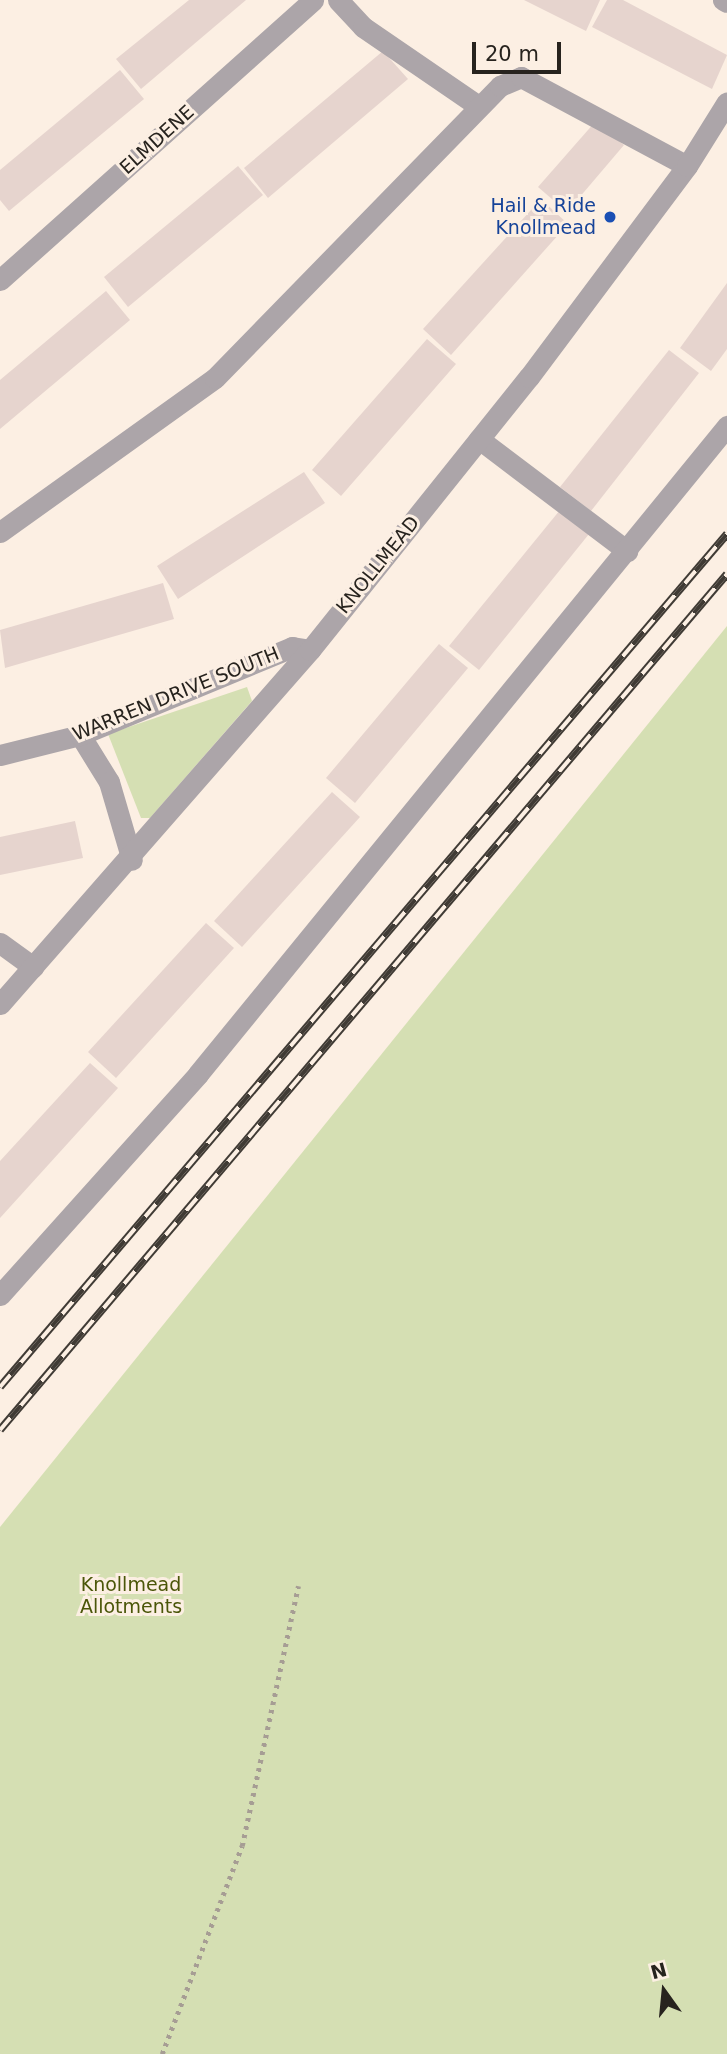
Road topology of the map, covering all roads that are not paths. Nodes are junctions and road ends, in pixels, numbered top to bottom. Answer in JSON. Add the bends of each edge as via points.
{"nodes":[{"id":1,"x":313,"y":0,"type":"edge"},
{"id":2,"x":338,"y":0,"type":"edge"},
{"id":3,"x":727,"y":102,"type":"edge"},
{"id":4,"x":477,"y":105,"type":"junction"},
{"id":5,"x":687,"y":166,"type":"junction"},
{"id":6,"x":0,"y":279,"type":"edge"},
{"id":7,"x":727,"y":426,"type":"edge"},
{"id":8,"x":479,"y":439,"type":"junction"},
{"id":9,"x":0,"y":533,"type":"edge"},
{"id":10,"x":627,"y":551,"type":"junction"},
{"id":11,"x":310,"y":650,"type":"junction"},
{"id":12,"x":80,"y":735,"type":"junction"},
{"id":13,"x":0,"y":755,"type":"edge"},
{"id":14,"x":132,"y":860,"type":"junction"},
{"id":15,"x":0,"y":943,"type":"edge"},
{"id":16,"x":33,"y":967,"type":"junction"},
{"id":17,"x":0,"y":1004,"type":"edge"},
{"id":18,"x":0,"y":1295,"type":"edge"}],
"edges":[{"from":1,"to":6,"type":"street","name":"ELMDENE"},
{"from":2,"to":4,"type":"street","via":[[363,27]]},
{"from":3,"to":5,"type":"street","name":"KNOLLMEAD"},
{"from":4,"to":5,"type":"street","via":[[521,77]]},
{"from":4,"to":9,"type":"street","via":[[433,158],[215,378]]},
{"from":5,"to":8,"type":"street","name":"KNOLLMEAD"},
{"from":7,"to":10,"type":"street"},
{"from":8,"to":10,"type":"street"},
{"from":8,"to":11,"type":"street","name":"KNOLLMEAD"},
{"from":10,"to":18,"type":"street","via":[[198,1074]]},
{"from":11,"to":12,"type":"street","name":"WARREN DRIVE SOUTH","via":[[292,647]]},
{"from":11,"to":14,"type":"street","name":"KNOLLMEAD"},
{"from":12,"to":13,"type":"street","name":"WARREN DRIVE SOUTH"},
{"from":12,"to":14,"type":"street","via":[[109,782]]},
{"from":14,"to":16,"type":"street","name":"KNOLLMEAD"},
{"from":15,"to":16,"type":"street"},
{"from":16,"to":17,"type":"street","name":"KNOLLMEAD"}]}
